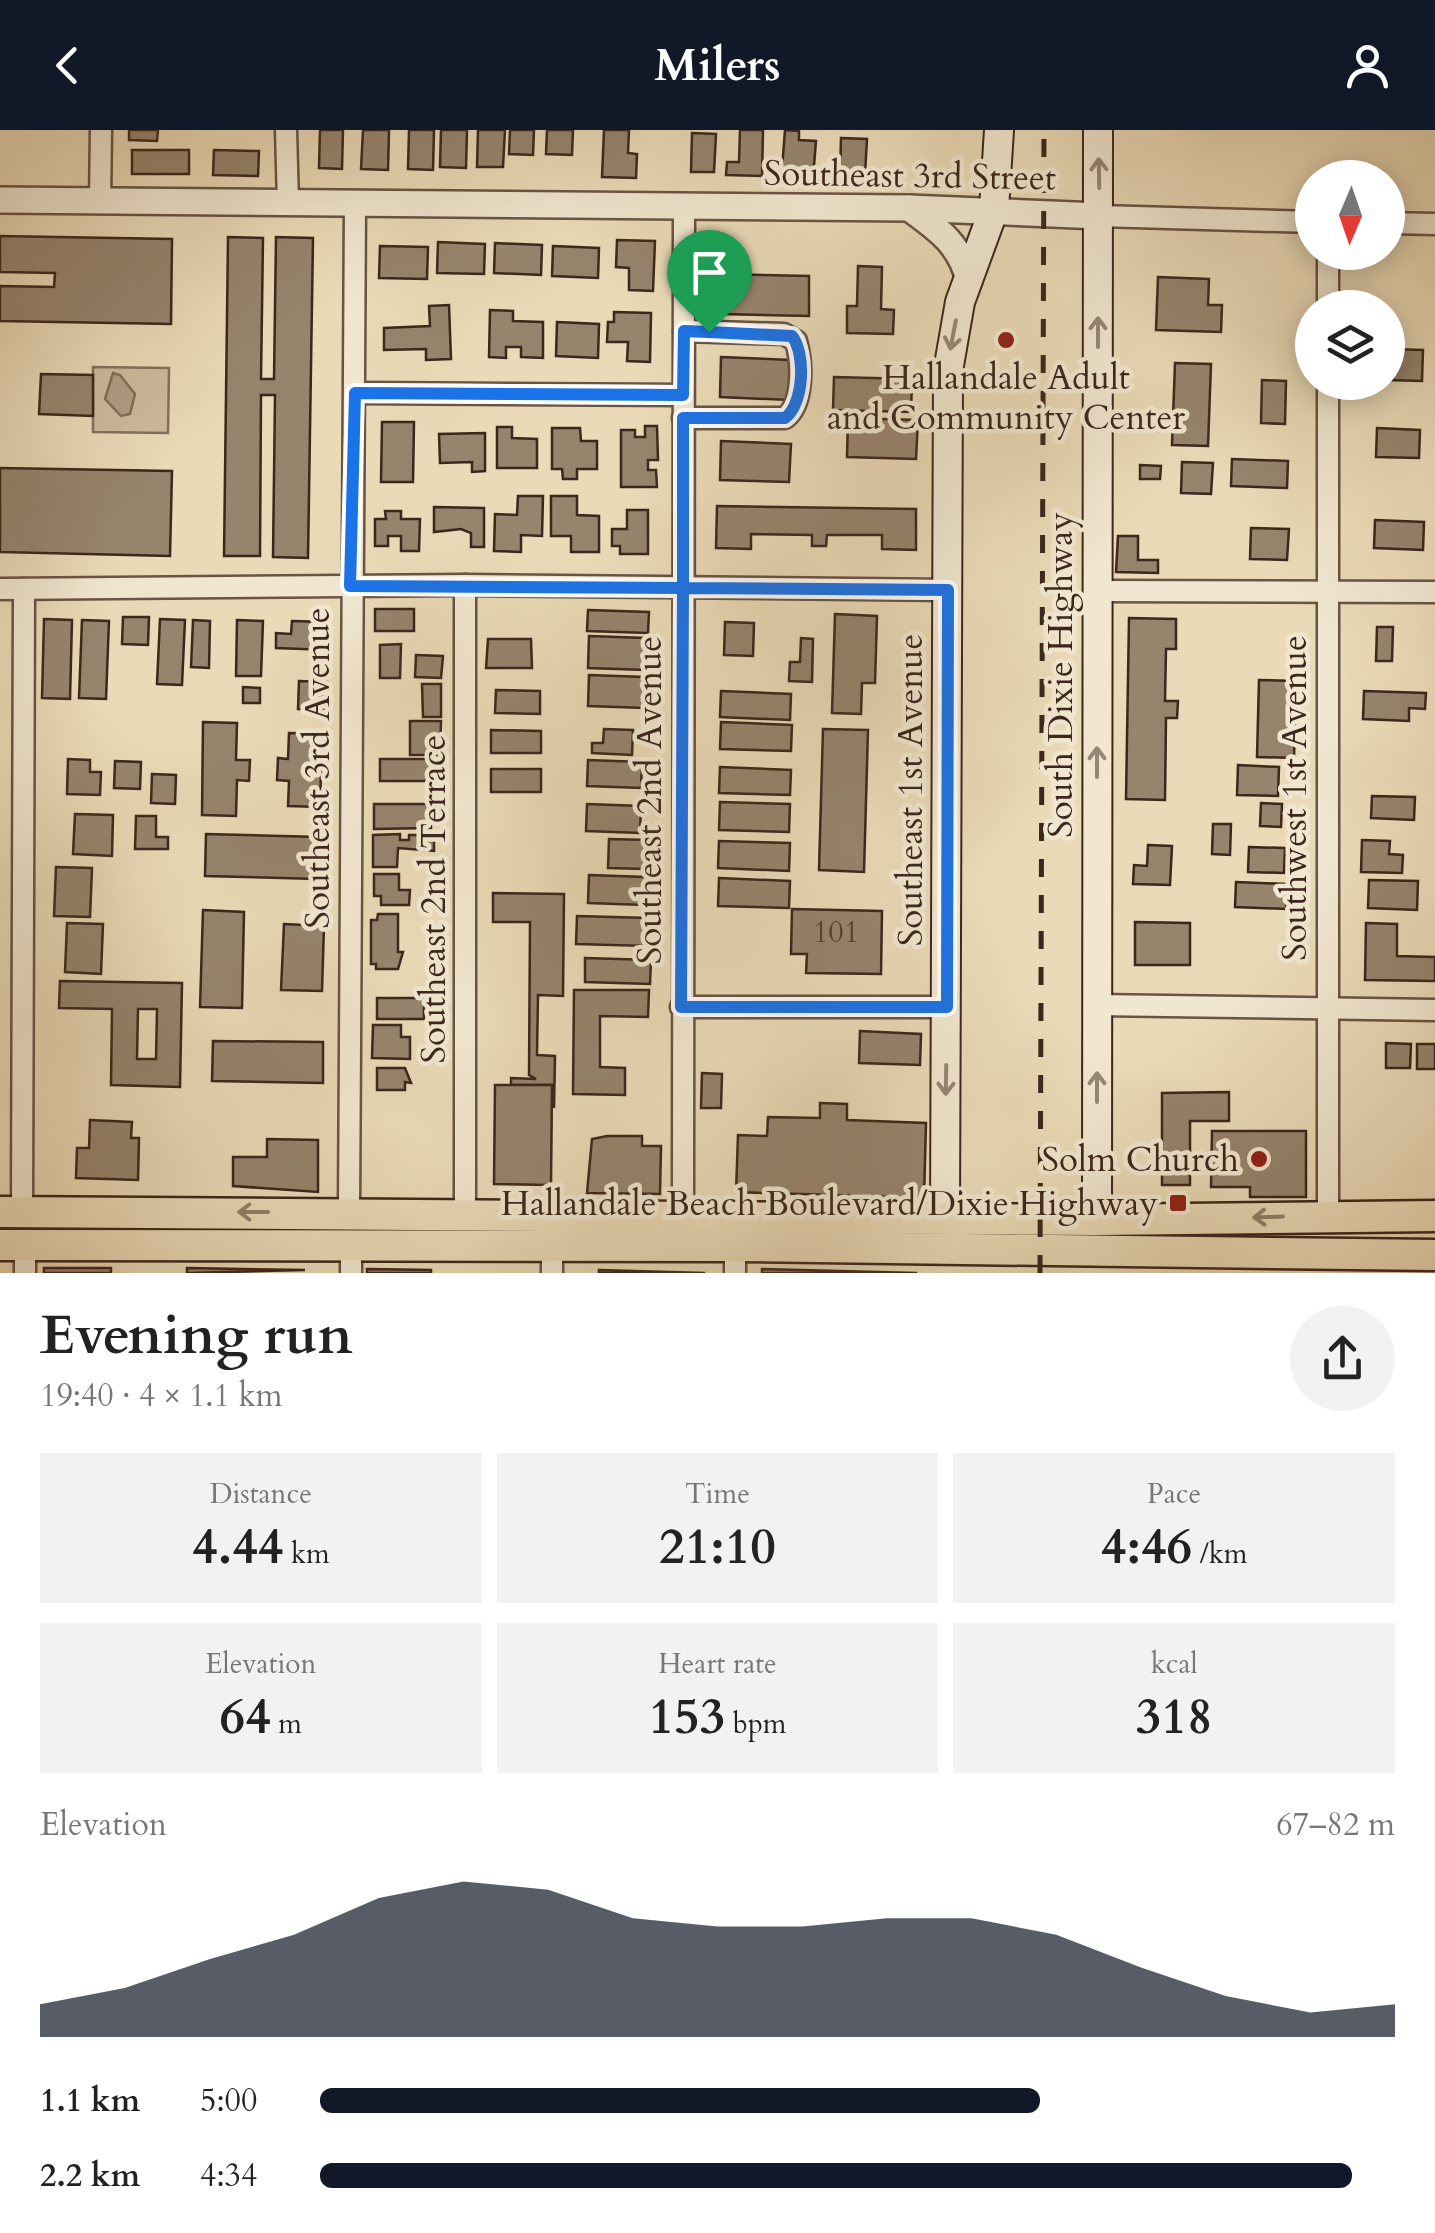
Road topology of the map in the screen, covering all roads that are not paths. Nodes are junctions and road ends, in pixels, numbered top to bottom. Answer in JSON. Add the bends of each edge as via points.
{"nodes":[{"id":1,"x":102,"y":130,"type":"edge"},
{"id":2,"x":286,"y":130,"type":"edge"},
{"id":3,"x":999,"y":130,"type":"edge"},
{"id":4,"x":1098,"y":130,"type":"edge"},
{"id":5,"x":0,"y":200,"type":"edge"},
{"id":6,"x":100,"y":200,"type":"junction"},
{"id":7,"x":288,"y":204,"type":"junction"},
{"id":8,"x":355,"y":205,"type":"junction"},
{"id":9,"x":684,"y":206,"type":"junction"},
{"id":10,"x":909,"y":208,"type":"junction"},
{"id":11,"x":994,"y":210,"type":"junction"},
{"id":12,"x":1099,"y":216,"type":"junction"},
{"id":13,"x":1295,"y":222,"type":"edge"},
{"id":14,"x":1405,"y":223,"type":"edge"},
{"id":15,"x":1435,"y":224,"type":"edge"},
{"id":16,"x":968,"y":280,"type":"junction"},
{"id":17,"x":684,"y":331,"type":"junction"},
{"id":18,"x":355,"y":393,"type":"junction"},
{"id":19,"x":683,"y":395,"type":"junction"},
{"id":20,"x":1328,"y":400,"type":"edge"},
{"id":21,"x":683,"y":418,"type":"junction"},
{"id":22,"x":465,"y":585,"type":"junction"},
{"id":23,"x":350,"y":586,"type":"junction"},
{"id":24,"x":683,"y":588,"type":"junction"},
{"id":25,"x":0,"y":589,"type":"edge"},
{"id":26,"x":24,"y":589,"type":"junction"},
{"id":27,"x":948,"y":590,"type":"junction"},
{"id":28,"x":1097,"y":591,"type":"junction"},
{"id":29,"x":1328,"y":592,"type":"junction"},
{"id":30,"x":1435,"y":592,"type":"edge"},
{"id":31,"x":1097,"y":1005,"type":"junction"},
{"id":32,"x":681,"y":1007,"type":"junction"},
{"id":33,"x":947,"y":1007,"type":"junction"},
{"id":34,"x":1325,"y":1010,"type":"junction"},
{"id":35,"x":1435,"y":1010,"type":"edge"},
{"id":36,"x":349,"y":1211,"type":"junction"},
{"id":37,"x":11,"y":1212,"type":"edge"},
{"id":38,"x":464,"y":1212,"type":"junction"},
{"id":39,"x":508,"y":1213,"type":"junction"},
{"id":40,"x":684,"y":1214,"type":"junction"},
{"id":41,"x":1328,"y":1215,"type":"junction"},
{"id":42,"x":1435,"y":1216,"type":"edge"},
{"id":43,"x":945,"y":1218,"type":"junction"},
{"id":44,"x":1097,"y":1220,"type":"junction"},
{"id":45,"x":264,"y":1243,"type":"junction"},
{"id":46,"x":17,"y":1254,"type":"edge"},
{"id":47,"x":1435,"y":1255,"type":"edge"},
{"id":48,"x":351,"y":1260,"type":"edge"},
{"id":49,"x":552,"y":1260,"type":"edge"},
{"id":50,"x":735,"y":1260,"type":"edge"},
{"id":51,"x":950,"y":1261,"type":"edge"},
{"id":52,"x":1096,"y":1263,"type":"edge"},
{"id":53,"x":1327,"y":1264,"type":"edge"}],
"edges":[{"from":1,"to":6,"type":"street"},
{"from":2,"to":7,"type":"street"},
{"from":3,"to":11,"type":"main road","name":"Southeast 1st Avenue"},
{"from":12,"to":4,"type":"main road","name":"South Dixie Highway","one_way":true},
{"from":5,"to":6,"type":"street","name":"Southeast 3rd Street"},
{"from":6,"to":7,"type":"street","name":"Southeast 3rd Street"},
{"from":7,"to":8,"type":"street","name":"Southeast 3rd Street"},
{"from":8,"to":9,"type":"street","name":"Southeast 3rd Street"},
{"from":8,"to":18,"type":"street","name":"Southeast 3rd Avenue"},
{"from":9,"to":10,"type":"street","name":"Southeast 3rd Street"},
{"from":9,"to":17,"type":"street","name":"Southeast 2nd Avenue"},
{"from":10,"to":11,"type":"street","name":"Southeast 3rd Street"},
{"from":10,"to":16,"type":"street","via":[[948,237],[963,257]]},
{"from":11,"to":12,"type":"street","name":"Southeast 3rd Street"},
{"from":11,"to":16,"type":"main road","name":"Southeast 1st Avenue"},
{"from":12,"to":13,"type":"street"},
{"from":28,"to":12,"type":"main road","name":"South Dixie Highway","one_way":true},
{"from":14,"to":15,"type":"street"},
{"from":16,"to":27,"type":"main road","name":"Southeast 1st Avenue","one_way":true,"via":[[948,371]]},
{"from":17,"to":19,"type":"street","name":"Southeast 2nd Avenue"},
{"from":17,"to":21,"type":"street","via":[[784,334],[796,341],[800,364],[797,402],[785,418]]},
{"from":18,"to":19,"type":"street"},
{"from":18,"to":23,"type":"street","name":"Southeast 3rd Avenue"},
{"from":19,"to":21,"type":"street","name":"Southeast 2nd Avenue"},
{"from":20,"to":29,"type":"street","name":"Southwest 1st Avenue"},
{"from":21,"to":24,"type":"street","name":"Southeast 2nd Avenue"},
{"from":22,"to":23,"type":"street"},
{"from":22,"to":24,"type":"street"},
{"from":22,"to":38,"type":"street","name":"Southeast 2nd Terrace"},
{"from":23,"to":26,"type":"street"},
{"from":23,"to":36,"type":"street","name":"Southeast 3rd Avenue"},
{"from":24,"to":27,"type":"street"},
{"from":24,"to":32,"type":"street","name":"Southeast 2nd Avenue"},
{"from":25,"to":26,"type":"street"},
{"from":26,"to":37,"type":"street"},
{"from":27,"to":33,"type":"main road","name":"Southeast 1st Avenue"},
{"from":28,"to":29,"type":"street"},
{"from":31,"to":28,"type":"main road","name":"South Dixie Highway","one_way":true},
{"from":29,"to":30,"type":"street"},
{"from":29,"to":34,"type":"street","name":"Southwest 1st Avenue"},
{"from":31,"to":34,"type":"street"},
{"from":44,"to":31,"type":"main road","name":"South Dixie Highway","one_way":true},
{"from":32,"to":33,"type":"street"},
{"from":32,"to":40,"type":"street","name":"Southeast 2nd Avenue"},
{"from":33,"to":43,"type":"main road","name":"Southeast 1st Avenue","one_way":true},
{"from":34,"to":35,"type":"street"},
{"from":34,"to":41,"type":"street","name":"Southwest 1st Avenue"},
{"from":36,"to":37,"type":"main road","one_way":true},
{"from":36,"to":38,"type":"main road"},
{"from":36,"to":45,"type":"main road"},
{"from":38,"to":39,"type":"main road"},
{"from":39,"to":40,"type":"main road"},
{"from":39,"to":48,"type":"main road","via":[[362,1238]]},
{"from":40,"to":43,"type":"main road"},
{"from":40,"to":49,"type":"main road","via":[[654,1232],[567,1232]]},
{"from":41,"to":42,"type":"main road"},
{"from":41,"to":44,"type":"main road","one_way":true},
{"from":43,"to":44,"type":"main road"},
{"from":43,"to":51,"type":"main road"},
{"from":44,"to":52,"type":"main road"},
{"from":45,"to":46,"type":"main road"},
{"from":45,"to":48,"type":"main road"},
{"from":47,"to":53,"type":"main road"},
{"from":48,"to":49,"type":"main road"},
{"from":49,"to":50,"type":"main road"},
{"from":50,"to":51,"type":"main road"},
{"from":51,"to":52,"type":"main road"},
{"from":52,"to":53,"type":"main road"}]}
